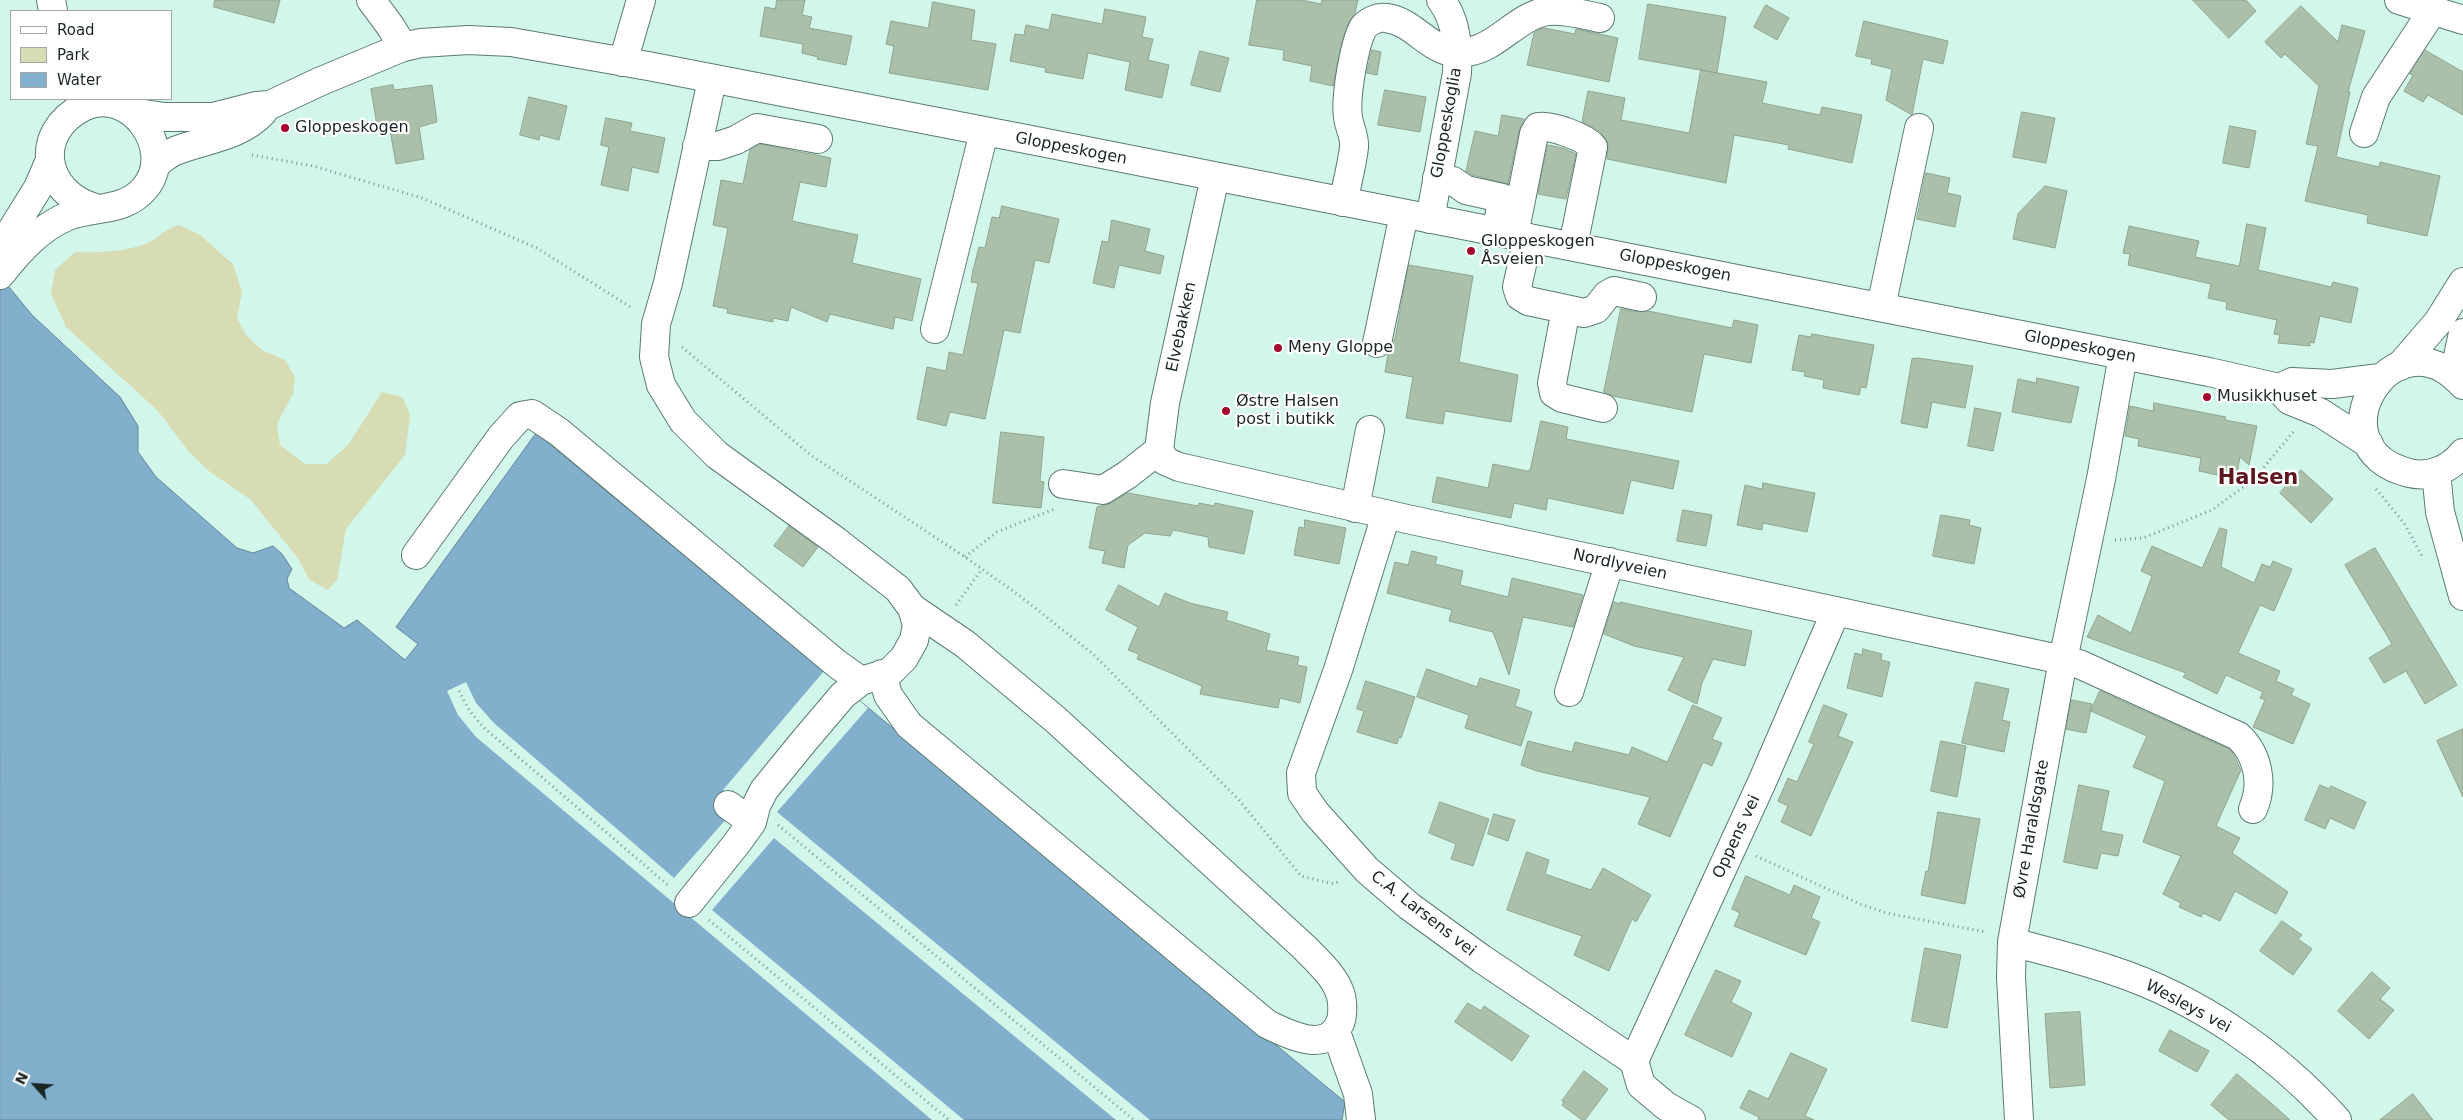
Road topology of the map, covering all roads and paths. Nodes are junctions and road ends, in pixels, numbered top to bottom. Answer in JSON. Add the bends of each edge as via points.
{"nodes":[{"id":1,"x":371,"y":0,"type":"edge"},
{"id":2,"x":640,"y":0,"type":"edge"},
{"id":3,"x":1441,"y":0,"type":"edge"},
{"id":4,"x":2399,"y":0,"type":"edge"},
{"id":5,"x":2433,"y":10,"type":"junction"},
{"id":6,"x":1600,"y":18,"type":"dead end"},
{"id":7,"x":2463,"y":20,"type":"edge"},
{"id":8,"x":403,"y":48,"type":"junction"},
{"id":9,"x":1458,"y":53,"type":"junction"},
{"id":10,"x":623,"y":62,"type":"junction"},
{"id":11,"x":712,"y":80,"type":"junction"},
{"id":12,"x":62,"y":100,"type":"edge"},
{"id":13,"x":119,"y":105,"type":"edge"},
{"id":14,"x":270,"y":105,"type":"junction"},
{"id":15,"x":1918,"y":128,"type":"dead end"},
{"id":16,"x":57,"y":129,"type":"junction"},
{"id":17,"x":984,"y":132,"type":"junction"},
{"id":18,"x":2364,"y":134,"type":"dead end"},
{"id":19,"x":818,"y":139,"type":"dead end"},
{"id":20,"x":697,"y":146,"type":"junction"},
{"id":21,"x":242,"y":153,"type":"dead end"},
{"id":22,"x":50,"y":160,"type":"junction"},
{"id":23,"x":155,"y":164,"type":"junction"},
{"id":24,"x":1215,"y":177,"type":"junction"},
{"id":25,"x":1437,"y":178,"type":"junction"},
{"id":26,"x":1343,"y":202,"type":"junction"},
{"id":27,"x":95,"y":208,"type":"junction"},
{"id":28,"x":1404,"y":214,"type":"junction"},
{"id":29,"x":1430,"y":219,"type":"junction"},
{"id":30,"x":34,"y":221,"type":"junction"},
{"id":31,"x":1513,"y":235,"type":"junction"},
{"id":32,"x":1573,"y":246,"type":"junction"},
{"id":33,"x":0,"y":249,"type":"edge"},
{"id":34,"x":0,"y":275,"type":"edge"},
{"id":35,"x":2463,"y":282,"type":"edge"},
{"id":36,"x":1642,"y":297,"type":"dead end"},
{"id":37,"x":1881,"y":307,"type":"junction"},
{"id":38,"x":1566,"y":309,"type":"junction"},
{"id":39,"x":656,"y":324,"type":"junction"},
{"id":40,"x":935,"y":329,"type":"dead end"},
{"id":41,"x":2463,"y":333,"type":"edge"},
{"id":42,"x":1377,"y":343,"type":"dead end"},
{"id":43,"x":2123,"y":355,"type":"junction"},
{"id":44,"x":2390,"y":372,"type":"junction"},
{"id":45,"x":2458,"y":380,"type":"edge"},
{"id":46,"x":2279,"y":388,"type":"junction"},
{"id":47,"x":1603,"y":408,"type":"dead end"},
{"id":48,"x":1370,"y":430,"type":"dead end"},
{"id":49,"x":2304,"y":430,"type":"dead end"},
{"id":50,"x":2369,"y":444,"type":"junction"},
{"id":51,"x":2463,"y":453,"type":"edge"},
{"id":52,"x":1169,"y":458,"type":"junction"},
{"id":53,"x":2436,"y":472,"type":"junction"},
{"id":54,"x":2372,"y":485,"type":"dead end"},
{"id":55,"x":1061,"y":495,"type":"joint"},
{"id":56,"x":1355,"y":508,"type":"junction"},
{"id":57,"x":1386,"y":515,"type":"junction"},
{"id":58,"x":2088,"y":542,"type":"junction"},
{"id":59,"x":416,"y":555,"type":"dead end"},
{"id":60,"x":965,"y":557,"type":"junction"},
{"id":61,"x":2424,"y":560,"type":"dead end"},
{"id":62,"x":1610,"y":562,"type":"junction"},
{"id":63,"x":982,"y":570,"type":"junction"},
{"id":64,"x":2463,"y":596,"type":"edge"},
{"id":65,"x":912,"y":608,"type":"junction"},
{"id":66,"x":1836,"y":611,"type":"junction"},
{"id":67,"x":940,"y":627,"type":"junction"},
{"id":68,"x":2062,"y":660,"type":"junction"},
{"id":69,"x":872,"y":678,"type":"junction"},
{"id":70,"x":459,"y":691,"type":"dead end"},
{"id":71,"x":1569,"y":692,"type":"dead end"},
{"id":72,"x":728,"y":805,"type":"dead end"},
{"id":73,"x":2253,"y":809,"type":"dead end"},
{"id":74,"x":754,"y":814,"type":"junction"},
{"id":75,"x":1733,"y":846,"type":"junction"},
{"id":76,"x":1367,"y":870,"type":"junction"},
{"id":77,"x":689,"y":903,"type":"junction"},
{"id":78,"x":2012,"y":942,"type":"junction"},
{"id":79,"x":1336,"y":1032,"type":"junction"},
{"id":80,"x":1634,"y":1061,"type":"junction"},
{"id":81,"x":949,"y":1120,"type":"edge"},
{"id":82,"x":1134,"y":1120,"type":"edge"},
{"id":83,"x":1361,"y":1120,"type":"edge"},
{"id":84,"x":1692,"y":1120,"type":"edge"},
{"id":85,"x":2019,"y":1120,"type":"edge"},
{"id":86,"x":2336,"y":1120,"type":"edge"}],
"edges":[{"from":1,"to":8,"type":"street"},
{"from":2,"to":10,"type":"street"},
{"from":3,"to":9,"type":"street","name":"Gloppeskoglia","via":[[1456,32]]},
{"from":4,"to":5,"type":"street"},
{"from":5,"to":7,"type":"street"},
{"from":5,"to":18,"type":"street","via":[[2376,97]]},
{"from":6,"to":9,"type":"street","via":[[1549,11],[1534,16],[1478,50]]},
{"from":8,"to":10,"type":"street","name":"Gloppeskogen","via":[[453,40],[494,41]]},
{"from":8,"to":14,"type":"street","name":"Gloppeskogen"},
{"from":9,"to":25,"type":"street","name":"Gloppeskoglia"},
{"from":9,"to":26,"type":"street","via":[[1445,51],[1386,18],[1373,20],[1364,27],[1347,95],[1354,146]]},
{"from":10,"to":11,"type":"street","name":"Gloppeskogen"},
{"from":11,"to":17,"type":"street","name":"Gloppeskogen"},
{"from":11,"to":20,"type":"street"},
{"from":12,"to":16,"type":"street"},
{"from":13,"to":14,"type":"street","name":"Gloppeskogen","via":[[164,117],[198,118]]},
{"from":13,"to":16,"type":"street","via":[[100,103],[86,106]]},
{"from":13,"to":23,"type":"street","via":[[148,130],[155,145]]},
{"from":14,"to":23,"type":"street","name":"Gloppeskogen","via":[[243,127],[221,138],[174,152]]},
{"from":15,"to":37,"type":"street"},
{"from":16,"to":22,"type":"street"},
{"from":17,"to":24,"type":"street","name":"Gloppeskogen"},
{"from":17,"to":40,"type":"street"},
{"from":19,"to":20,"type":"street","via":[[757,128],[718,146]]},
{"from":20,"to":39,"type":"street"},
{"from":21,"to":39,"type":"path","via":[[313,166],[422,198],[537,248]]},
{"from":22,"to":27,"type":"street","via":[[59,186],[72,199]]},
{"from":22,"to":30,"type":"street","via":[[38,188]]},
{"from":23,"to":27,"type":"street","via":[[146,186],[136,197],[120,206]]},
{"from":24,"to":26,"type":"street","name":"Gloppeskogen"},
{"from":24,"to":52,"type":"street","name":"Elvebakken","via":[[1165,403]]},
{"from":25,"to":29,"type":"street","name":"Gloppeskoglia"},
{"from":25,"to":31,"type":"street","via":[[1453,181],[1466,190],[1502,198]]},
{"from":26,"to":28,"type":"street","name":"Gloppeskogen"},
{"from":27,"to":30,"type":"street"},
{"from":28,"to":29,"type":"street","name":"Gloppeskogen"},
{"from":28,"to":42,"type":"street"},
{"from":29,"to":31,"type":"street","name":"Gloppeskogen"},
{"from":30,"to":33,"type":"street"},
{"from":30,"to":34,"type":"street"},
{"from":31,"to":32,"type":"street","name":"Gloppeskogen"},
{"from":31,"to":32,"type":"street","via":[[1534,134],[1538,128],[1547,126],[1564,131],[1593,147]]},
{"from":31,"to":38,"type":"street","via":[[1520,296]]},
{"from":32,"to":37,"type":"street","name":"Gloppeskogen"},
{"from":35,"to":44,"type":"street","via":[[2438,322]]},
{"from":36,"to":38,"type":"street","via":[[1614,291],[1596,309],[1584,313]]},
{"from":37,"to":43,"type":"street","name":"Gloppeskogen"},
{"from":38,"to":47,"type":"street","via":[[1552,383],[1554,394]]},
{"from":39,"to":60,"type":"path","via":[[812,456]]},
{"from":39,"to":65,"type":"street","via":[[654,357],[661,385],[683,421],[717,455],[898,589]]},
{"from":41,"to":45,"type":"street"},
{"from":43,"to":46,"type":"street","name":"Gloppeskogen"},
{"from":43,"to":58,"type":"street","name":"Øvre Haraldsgate"},
{"from":44,"to":45,"type":"street","name":"Gloppeskogen","via":[[2411,363],[2430,364],[2446,369]]},
{"from":44,"to":46,"type":"street","name":"Gloppeskogen","via":[[2332,384],[2292,382]]},
{"from":44,"to":50,"type":"street","via":[[2373,386],[2364,408],[2364,428]]},
{"from":46,"to":50,"type":"street","name":"Gloppeskogen","via":[[2289,400],[2321,413]]},
{"from":48,"to":56,"type":"street"},
{"from":49,"to":58,"type":"path","via":[[2294,431],[2254,479],[2212,510],[2143,538]]},
{"from":50,"to":53,"type":"street","via":[[2378,458],[2390,466],[2417,474]]},
{"from":51,"to":53,"type":"street","via":[[2448,467]]},
{"from":52,"to":55,"type":"street","via":[[1127,475],[1103,490]]},
{"from":52,"to":56,"type":"street","name":"Nordlyveien"},
{"from":53,"to":64,"type":"street","via":[[2440,512]]},
{"from":54,"to":61,"type":"path","via":[[2404,523]]},
{"from":55,"to":60,"type":"path","via":[[998,532]]},
{"from":56,"to":57,"type":"street","name":"Nordlyveien"},
{"from":57,"to":62,"type":"street","name":"Nordlyveien"},
{"from":57,"to":76,"type":"street","name":"C.A. Larsens vei","via":[[1338,670],[1301,773],[1302,793]]},
{"from":58,"to":68,"type":"street","name":"Øvre Haraldsgate"},
{"from":59,"to":69,"type":"street","via":[[501,438],[520,416],[532,414],[559,432],[837,664]]},
{"from":60,"to":63,"type":"path"},
{"from":62,"to":66,"type":"street","name":"Nordlyveien"},
{"from":62,"to":71,"type":"street"},
{"from":63,"to":67,"type":"path"},
{"from":63,"to":76,"type":"path","via":[[1093,654],[1239,800],[1301,876],[1334,884]]},
{"from":65,"to":67,"type":"street"},
{"from":65,"to":69,"type":"street","via":[[917,625],[914,640],[904,658],[890,672]]},
{"from":66,"to":68,"type":"street","name":"Nordlyveien"},
{"from":66,"to":75,"type":"street","name":"Oppens vei"},
{"from":67,"to":79,"type":"street","via":[[1056,720],[1305,948],[1327,971],[1340,993],[1342,1018]]},
{"from":68,"to":73,"type":"street","name":"Nordlyveien","via":[[2087,668],[2238,736],[2254,757],[2259,795]]},
{"from":68,"to":78,"type":"street","name":"Øvre Haraldsgate"},
{"from":69,"to":74,"type":"street","via":[[843,695],[764,790]]},
{"from":69,"to":79,"type":"street","via":[[909,725],[1267,1024],[1306,1039],[1324,1040]]},
{"from":70,"to":77,"type":"path","via":[[483,727]]},
{"from":72,"to":74,"type":"street"},
{"from":74,"to":77,"type":"street","via":[[737,843]]},
{"from":74,"to":82,"type":"path"},
{"from":75,"to":78,"type":"path","via":[[1886,913],[1988,933]]},
{"from":75,"to":80,"type":"street","name":"Oppens vei"},
{"from":76,"to":80,"type":"street","name":"C.A. Larsens vei","via":[[1409,906],[1482,959]]},
{"from":77,"to":81,"type":"path"},
{"from":78,"to":85,"type":"street","name":"Øvre Haraldsgate"},
{"from":78,"to":86,"type":"street","name":"Wesleys vei","via":[[2112,970],[2170,994],[2212,1017],[2260,1049],[2314,1095]]},
{"from":79,"to":83,"type":"street","via":[[1358,1094]]},
{"from":80,"to":84,"type":"street","via":[[1641,1085],[1666,1106]]}]}
